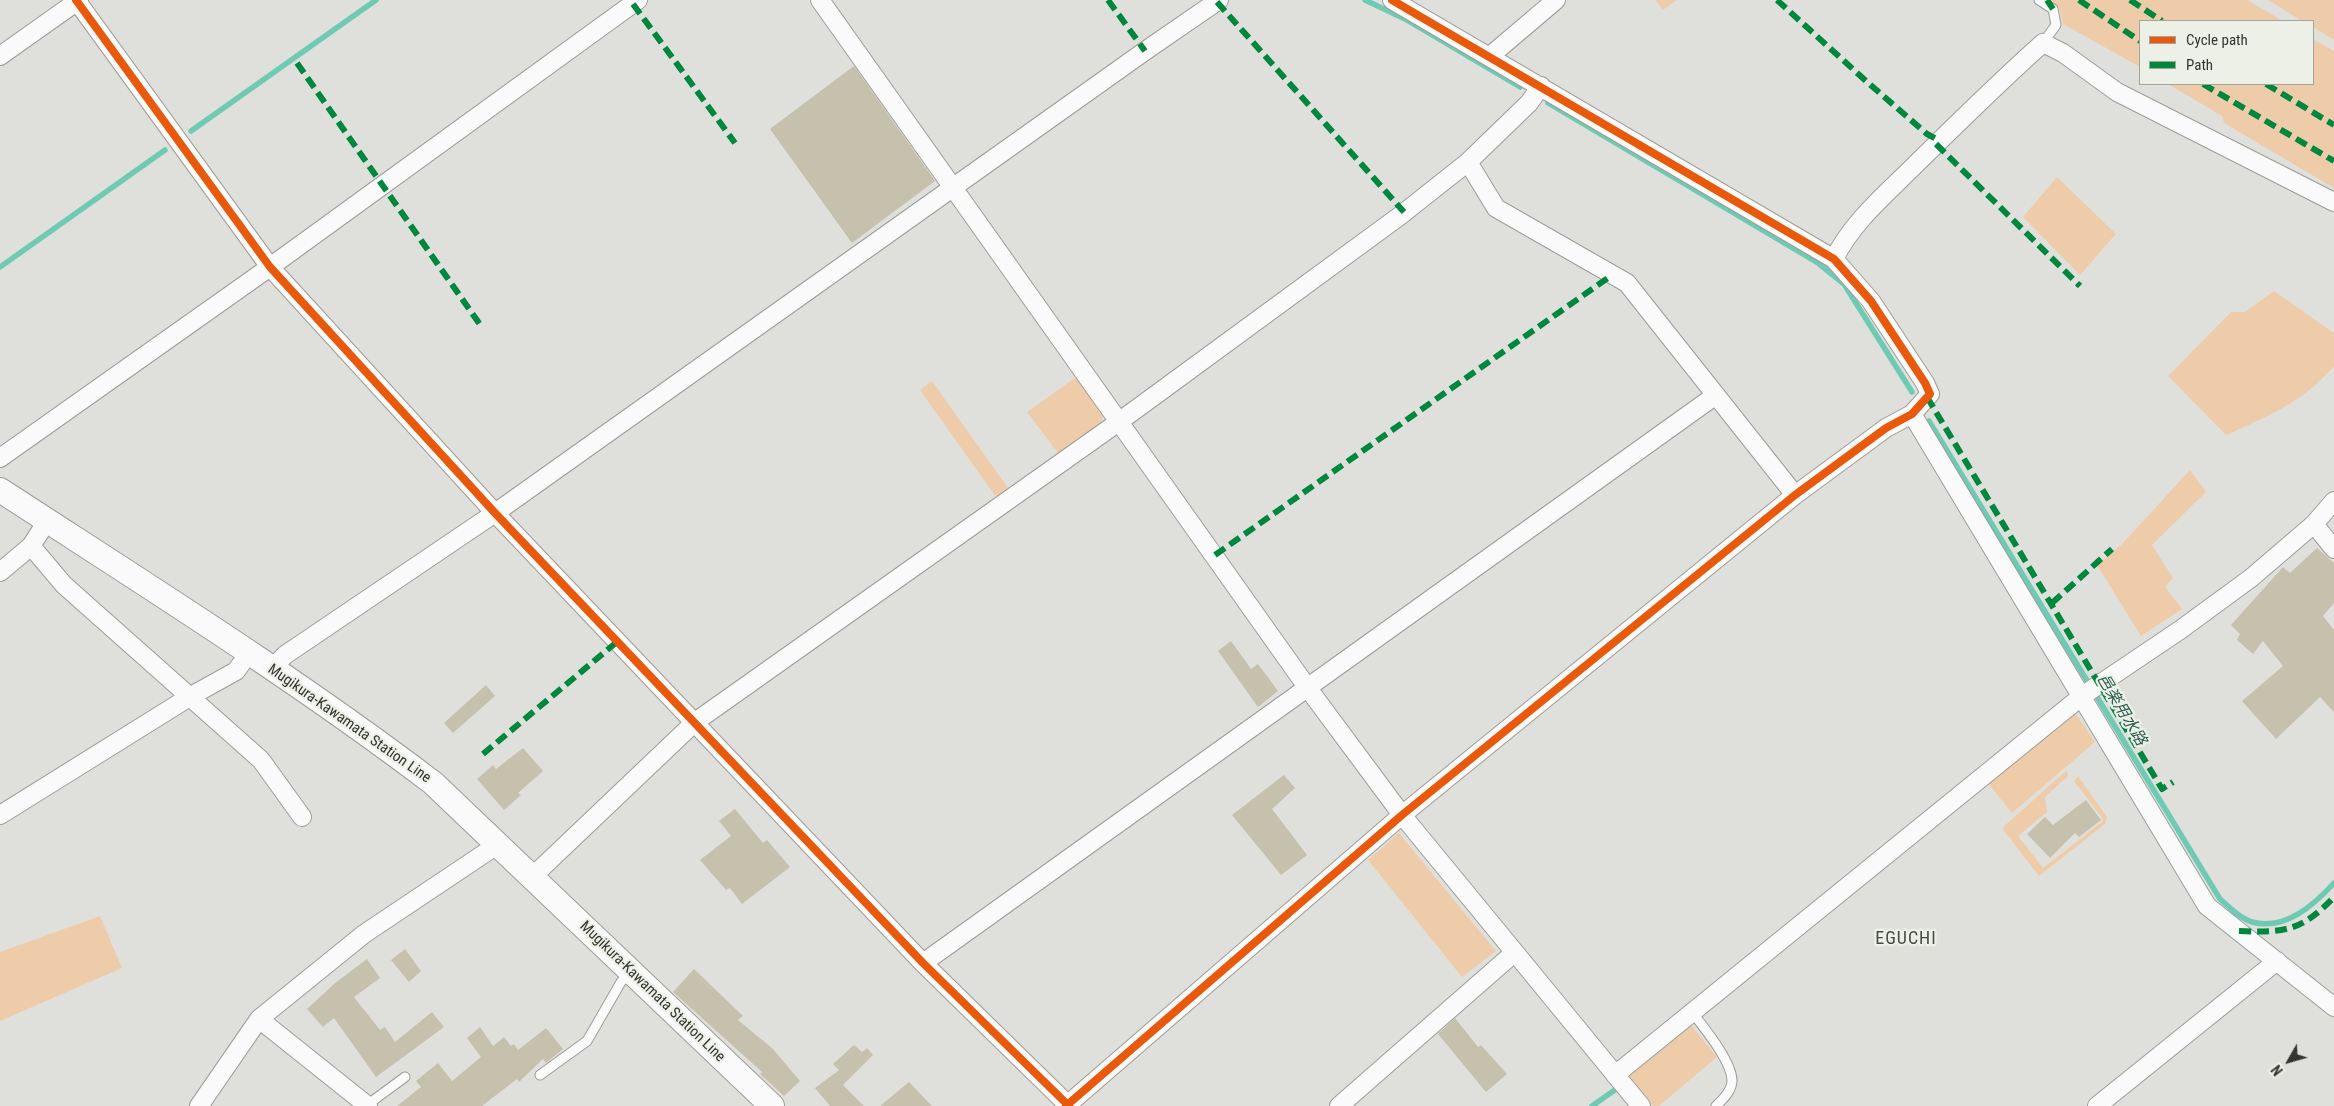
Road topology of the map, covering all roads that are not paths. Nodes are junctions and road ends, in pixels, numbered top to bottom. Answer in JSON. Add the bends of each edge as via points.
{"nodes":[{"id":1,"x":77,"y":0,"type":"edge"},
{"id":2,"x":638,"y":0,"type":"edge"},
{"id":3,"x":820,"y":0,"type":"edge"},
{"id":4,"x":1219,"y":0,"type":"edge"},
{"id":5,"x":1392,"y":0,"type":"edge"},
{"id":6,"x":1556,"y":0,"type":"edge"},
{"id":7,"x":2039,"y":0,"type":"edge"},
{"id":8,"x":2043,"y":43,"type":"junction"},
{"id":9,"x":0,"y":56,"type":"edge"},
{"id":10,"x":1490,"y":56,"type":"junction"},
{"id":11,"x":1541,"y":86,"type":"junction"},
{"id":12,"x":1468,"y":162,"type":"junction"},
{"id":13,"x":955,"y":187,"type":"junction"},
{"id":14,"x":2334,"y":202,"type":"edge"},
{"id":15,"x":1834,"y":259,"type":"junction"},
{"id":16,"x":270,"y":267,"type":"junction"},
{"id":17,"x":1716,"y":395,"type":"junction"},
{"id":18,"x":1912,"y":414,"type":"junction"},
{"id":19,"x":1120,"y":421,"type":"junction"},
{"id":20,"x":0,"y":458,"type":"edge"},
{"id":21,"x":0,"y":490,"type":"edge"},
{"id":22,"x":1795,"y":495,"type":"junction"},
{"id":23,"x":2334,"y":501,"type":"edge"},
{"id":24,"x":496,"y":513,"type":"junction"},
{"id":25,"x":48,"y":521,"type":"junction"},
{"id":26,"x":2314,"y":524,"type":"junction"},
{"id":27,"x":31,"y":546,"type":"junction"},
{"id":28,"x":2334,"y":549,"type":"edge"},
{"id":29,"x":0,"y":572,"type":"edge"},
{"id":30,"x":249,"y":653,"type":"junction"},
{"id":31,"x":272,"y":669,"type":"junction"},
{"id":32,"x":1308,"y":687,"type":"junction"},
{"id":33,"x":2089,"y":691,"type":"junction"},
{"id":34,"x":192,"y":696,"type":"junction"},
{"id":35,"x":695,"y":722,"type":"junction"},
{"id":36,"x":0,"y":815,"type":"edge"},
{"id":37,"x":1402,"y":815,"type":"junction"},
{"id":38,"x":302,"y":817,"type":"dead end"},
{"id":39,"x":498,"y":845,"type":"junction"},
{"id":40,"x":532,"y":878,"type":"junction"},
{"id":41,"x":1514,"y":953,"type":"junction"},
{"id":42,"x":2277,"y":961,"type":"junction"},
{"id":43,"x":923,"y":963,"type":"junction"},
{"id":44,"x":630,"y":972,"type":"junction"},
{"id":45,"x":2334,"y":1007,"type":"edge"},
{"id":46,"x":1692,"y":1012,"type":"junction"},
{"id":47,"x":259,"y":1019,"type":"junction"},
{"id":48,"x":540,"y":1075,"type":"dead end"},
{"id":49,"x":1615,"y":1075,"type":"junction"},
{"id":50,"x":405,"y":1077,"type":"dead end"},
{"id":51,"x":368,"y":1105,"type":"edge"},
{"id":52,"x":199,"y":1106,"type":"edge"},
{"id":53,"x":772,"y":1106,"type":"edge"},
{"id":54,"x":1068,"y":1106,"type":"edge"},
{"id":55,"x":1339,"y":1106,"type":"edge"},
{"id":56,"x":1641,"y":1106,"type":"edge"},
{"id":57,"x":1716,"y":1106,"type":"edge"},
{"id":58,"x":2097,"y":1106,"type":"edge"}],
"edges":[{"from":1,"to":9,"type":"street"},
{"from":1,"to":16,"type":"street"},
{"from":2,"to":16,"type":"street"},
{"from":3,"to":13,"type":"street"},
{"from":4,"to":13,"type":"street"},
{"from":5,"to":10,"type":"street"},
{"from":6,"to":10,"type":"street"},
{"from":7,"to":8,"type":"lane","via":[[2053,9],[2056,25]]},
{"from":8,"to":14,"type":"street","via":[[2063,53],[2117,92]]},
{"from":8,"to":15,"type":"street","via":[[1861,219]]},
{"from":10,"to":11,"type":"street"},
{"from":11,"to":12,"type":"street","via":[[1529,103]]},
{"from":11,"to":15,"type":"street"},
{"from":12,"to":17,"type":"street","via":[[1496,208],[1627,283]]},
{"from":12,"to":19,"type":"street","via":[[1401,215]]},
{"from":13,"to":19,"type":"street"},
{"from":13,"to":24,"type":"street"},
{"from":15,"to":18,"type":"street","via":[[1870,301],[1925,383],[1930,394]]},
{"from":16,"to":20,"type":"street"},
{"from":16,"to":24,"type":"street"},
{"from":17,"to":22,"type":"street"},
{"from":17,"to":32,"type":"street"},
{"from":18,"to":22,"type":"street","via":[[1886,428]]},
{"from":18,"to":33,"type":"street"},
{"from":19,"to":32,"type":"street"},
{"from":19,"to":35,"type":"street"},
{"from":21,"to":25,"type":"main road","name":"Mugikura-Kawamata Station Line"},
{"from":22,"to":37,"type":"street"},
{"from":23,"to":26,"type":"street"},
{"from":24,"to":31,"type":"street","via":[[285,656]]},
{"from":24,"to":35,"type":"street"},
{"from":25,"to":27,"type":"street"},
{"from":25,"to":30,"type":"main road","name":"Mugikura-Kawamata Station Line"},
{"from":26,"to":28,"type":"street"},
{"from":26,"to":33,"type":"street","via":[[2251,578]]},
{"from":27,"to":29,"type":"street"},
{"from":27,"to":34,"type":"street","via":[[64,585]]},
{"from":30,"to":31,"type":"main road","name":"Mugikura-Kawamata Station Line"},
{"from":30,"to":34,"type":"street","via":[[236,671]]},
{"from":31,"to":39,"type":"main road","name":"Mugikura-Kawamata Station Line","via":[[433,783]]},
{"from":32,"to":37,"type":"street"},
{"from":32,"to":43,"type":"street"},
{"from":33,"to":42,"type":"street","via":[[2207,906]]},
{"from":33,"to":46,"type":"street"},
{"from":34,"to":36,"type":"street"},
{"from":34,"to":38,"type":"street","via":[[261,760]]},
{"from":35,"to":40,"type":"street"},
{"from":35,"to":43,"type":"street"},
{"from":37,"to":41,"type":"street"},
{"from":37,"to":54,"type":"street"},
{"from":39,"to":40,"type":"main road","name":"Mugikura-Kawamata Station Line"},
{"from":39,"to":47,"type":"street","via":[[364,934]]},
{"from":40,"to":44,"type":"main road","name":"Mugikura-Kawamata Station Line"},
{"from":41,"to":49,"type":"street"},
{"from":41,"to":55,"type":"street"},
{"from":42,"to":45,"type":"street"},
{"from":42,"to":58,"type":"street"},
{"from":43,"to":54,"type":"street"},
{"from":44,"to":48,"type":"lane","via":[[587,1041]]},
{"from":44,"to":53,"type":"main road","name":"Mugikura-Kawamata Station Line"},
{"from":46,"to":49,"type":"street"},
{"from":46,"to":57,"type":"lane","via":[[1720,1050],[1732,1079],[1730,1090]]},
{"from":47,"to":51,"type":"street"},
{"from":47,"to":52,"type":"street"},
{"from":49,"to":56,"type":"street"},
{"from":50,"to":51,"type":"lane"}]}
